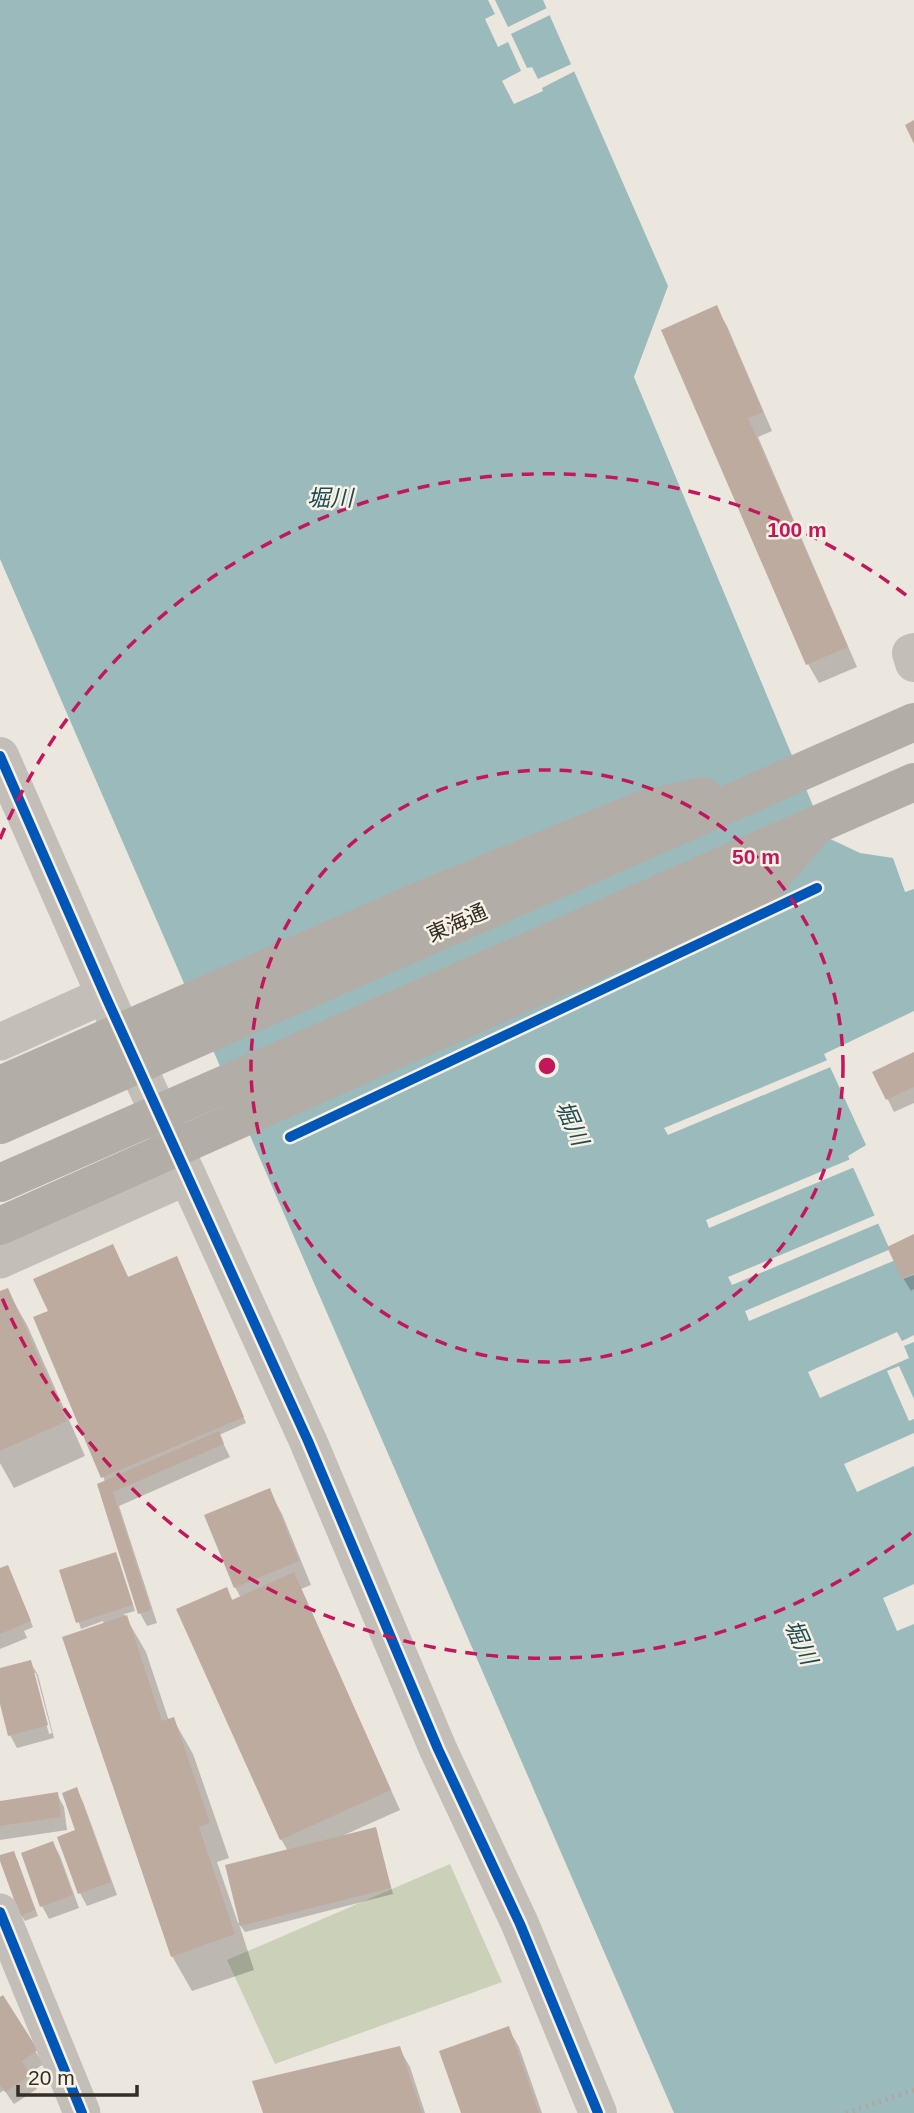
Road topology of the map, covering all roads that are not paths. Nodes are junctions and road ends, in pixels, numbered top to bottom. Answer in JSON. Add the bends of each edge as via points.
{"nodes":[{"id":1,"x":914,"y":652,"type":"edge"},
{"id":2,"x":914,"y":663,"type":"edge"},
{"id":3,"x":914,"y":722,"type":"edge"},
{"id":4,"x":0,"y":756,"type":"edge"},
{"id":5,"x":803,"y":771,"type":"junction"},
{"id":6,"x":914,"y":782,"type":"edge"},
{"id":7,"x":816,"y":825,"type":"junction"},
{"id":8,"x":105,"y":995,"type":"junction"},
{"id":9,"x":0,"y":1042,"type":"edge"},
{"id":10,"x":0,"y":1085,"type":"edge"},
{"id":11,"x":0,"y":1125,"type":"edge"},
{"id":12,"x":188,"y":1176,"type":"junction"},
{"id":13,"x":0,"y":1184,"type":"edge"},
{"id":14,"x":0,"y":1226,"type":"edge"},
{"id":15,"x":0,"y":1260,"type":"edge"},
{"id":16,"x":0,"y":1912,"type":"edge"},
{"id":17,"x":71,"y":2106,"type":"edge"},
{"id":18,"x":598,"y":2113,"type":"edge"}],
"edges":[{"from":1,"to":2,"type":"street"},
{"from":3,"to":5,"type":"main road","name":"東海通","bridge":true},
{"from":4,"to":8,"type":"street"},
{"from":5,"to":10,"type":"main road","bridge":true,"via":[[639,811],[417,902]]},
{"from":5,"to":11,"type":"main road","name":"東海通","bridge":true},
{"from":6,"to":7,"type":"main road","bridge":true},
{"from":7,"to":13,"type":"main road","bridge":true},
{"from":7,"to":14,"type":"main road","bridge":true,"via":[[765,884]]},
{"from":8,"to":9,"type":"street"},
{"from":8,"to":12,"type":"street"},
{"from":12,"to":15,"type":"street"},
{"from":12,"to":18,"type":"street","via":[[308,1441],[438,1749],[520,1924]]},
{"from":16,"to":17,"type":"street"}]}
